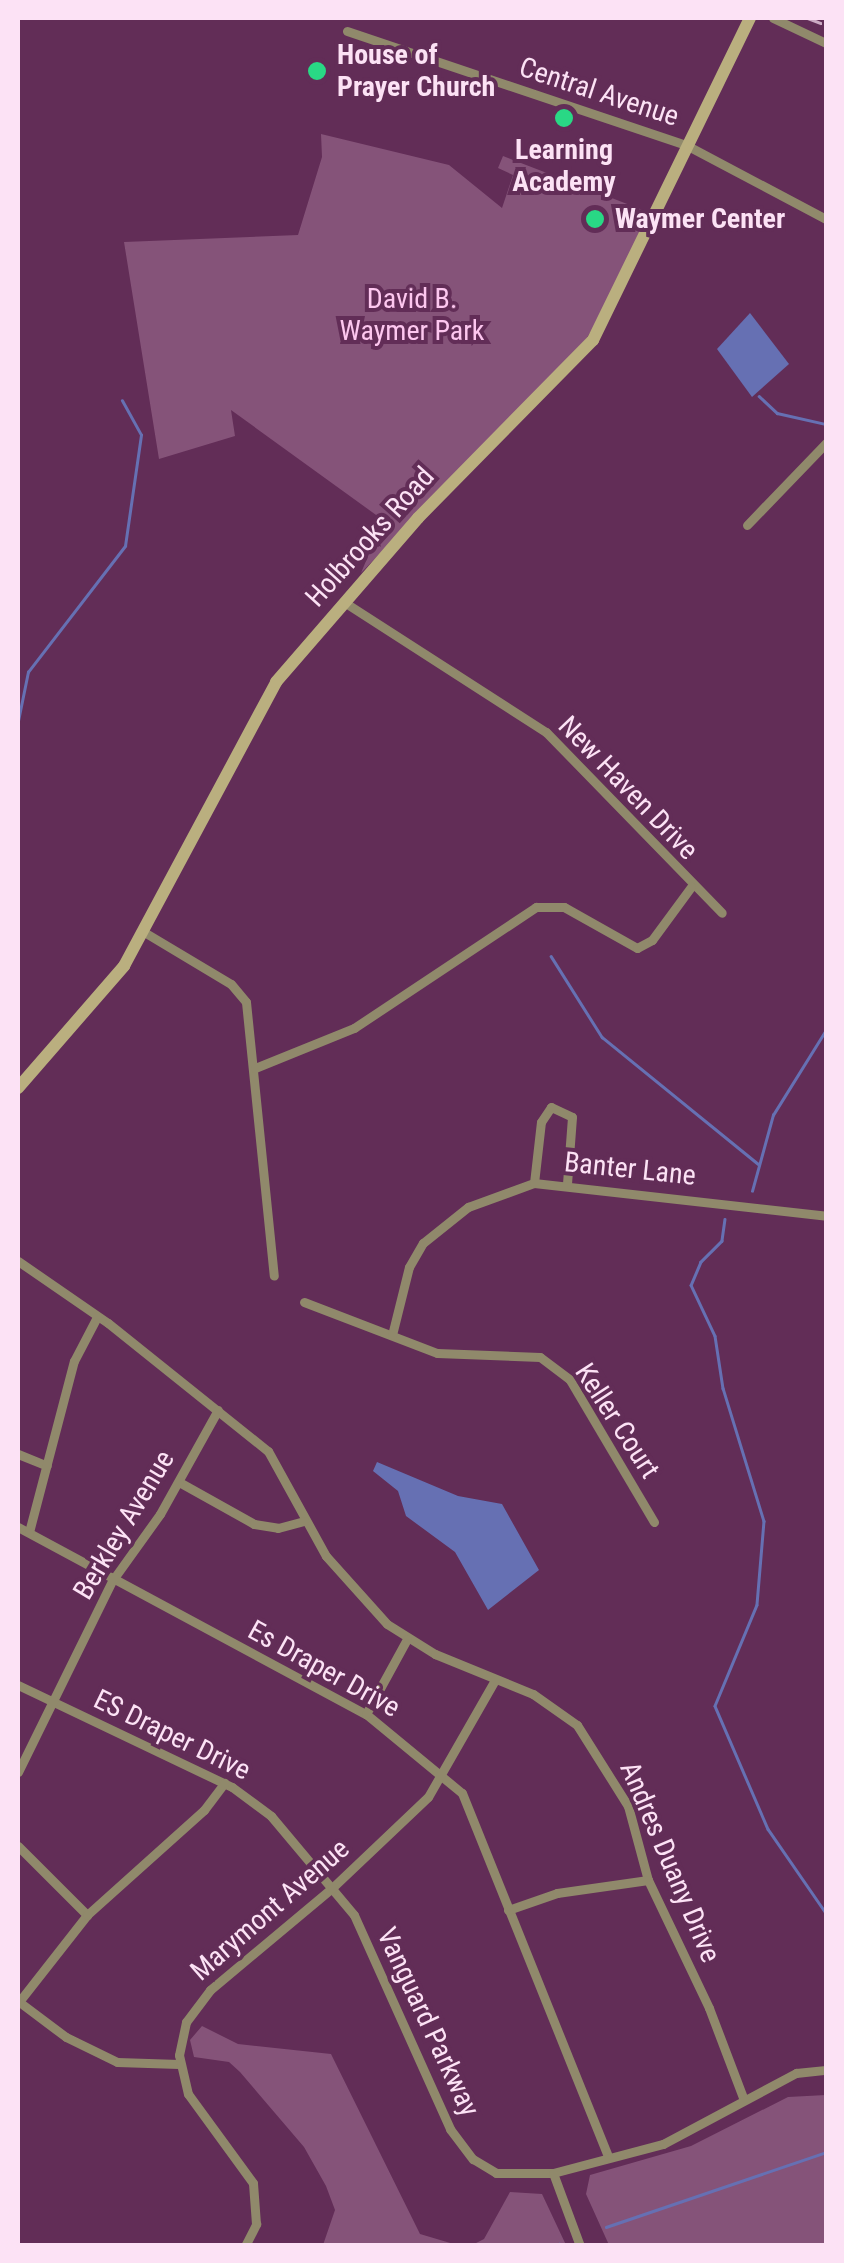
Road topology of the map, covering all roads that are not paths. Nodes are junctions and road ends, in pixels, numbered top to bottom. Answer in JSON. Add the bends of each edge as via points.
{"nodes":[{"id":1,"x":750,"y":18,"type":"edge"},
{"id":2,"x":772,"y":18,"type":"edge"},
{"id":3,"x":347,"y":31,"type":"dead end"},
{"id":4,"x":826,"y":43,"type":"edge"},
{"id":5,"x":688,"y":146,"type":"junction"},
{"id":6,"x":826,"y":219,"type":"edge"},
{"id":7,"x":826,"y":443,"type":"edge"},
{"id":8,"x":747,"y":524,"type":"dead end"},
{"id":9,"x":344,"y":602,"type":"junction"},
{"id":10,"x":691,"y":887,"type":"junction"},
{"id":11,"x":722,"y":913,"type":"dead end"},
{"id":12,"x":144,"y":932,"type":"junction"},
{"id":13,"x":255,"y":1068,"type":"junction"},
{"id":14,"x":18,"y":1088,"type":"edge"},
{"id":15,"x":534,"y":1183,"type":"junction"},
{"id":16,"x":568,"y":1184,"type":"junction"},
{"id":17,"x":826,"y":1216,"type":"edge"},
{"id":18,"x":18,"y":1261,"type":"edge"},
{"id":19,"x":274,"y":1276,"type":"dead end"},
{"id":20,"x":304,"y":1302,"type":"dead end"},
{"id":21,"x":97,"y":1317,"type":"junction"},
{"id":22,"x":392,"y":1334,"type":"junction"},
{"id":23,"x":218,"y":1410,"type":"junction"},
{"id":24,"x":18,"y":1454,"type":"edge"},
{"id":25,"x":47,"y":1466,"type":"junction"},
{"id":26,"x":179,"y":1482,"type":"junction"},
{"id":27,"x":304,"y":1521,"type":"junction"},
{"id":28,"x":654,"y":1522,"type":"dead end"},
{"id":29,"x":18,"y":1527,"type":"edge"},
{"id":30,"x":29,"y":1532,"type":"junction"},
{"id":31,"x":112,"y":1581,"type":"junction"},
{"id":32,"x":407,"y":1638,"type":"junction"},
{"id":33,"x":495,"y":1680,"type":"junction"},
{"id":34,"x":18,"y":1685,"type":"edge"},
{"id":35,"x":54,"y":1702,"type":"junction"},
{"id":36,"x":366,"y":1714,"type":"junction"},
{"id":37,"x":18,"y":1772,"type":"edge"},
{"id":38,"x":443,"y":1776,"type":"junction"},
{"id":39,"x":224,"y":1783,"type":"junction"},
{"id":40,"x":18,"y":1846,"type":"edge"},
{"id":41,"x":648,"y":1880,"type":"junction"},
{"id":42,"x":332,"y":1888,"type":"junction"},
{"id":43,"x":508,"y":1910,"type":"junction"},
{"id":44,"x":87,"y":1914,"type":"junction"},
{"id":45,"x":18,"y":2002,"type":"edge"},
{"id":46,"x":180,"y":2064,"type":"junction"},
{"id":47,"x":826,"y":2070,"type":"edge"},
{"id":48,"x":744,"y":2100,"type":"junction"},
{"id":49,"x":608,"y":2157,"type":"junction"},
{"id":50,"x":552,"y":2172,"type":"junction"},
{"id":51,"x":245,"y":2246,"type":"edge"},
{"id":52,"x":580,"y":2246,"type":"edge"}],
"edges":[{"from":1,"to":5,"type":"street","name":"Holbrooks Road"},
{"from":2,"to":4,"type":"street"},
{"from":3,"to":5,"type":"street","name":"Central Avenue"},
{"from":5,"to":6,"type":"street","name":"Central Avenue"},
{"from":5,"to":9,"type":"street","name":"Holbrooks Road","via":[[593,340]]},
{"from":7,"to":8,"type":"street"},
{"from":9,"to":10,"type":"street","name":"New Haven Drive","via":[[546,732]]},
{"from":9,"to":12,"type":"street","name":"Holbrooks Road","via":[[262,702]]},
{"from":10,"to":11,"type":"street"},
{"from":10,"to":13,"type":"street","name":"New Haven Drive","via":[[652,940],[636,948],[564,907],[536,907],[354,1028]]},
{"from":12,"to":13,"type":"street","via":[[240,992]]},
{"from":12,"to":14,"type":"street","name":"Holbrooks Road","via":[[92,1010]]},
{"from":13,"to":19,"type":"street"},
{"from":15,"to":16,"type":"street","name":"Banter Lane"},
{"from":15,"to":16,"type":"street","via":[[541,1122],[551,1107],[572,1117]]},
{"from":15,"to":22,"type":"street","name":"Banter Lane","via":[[468,1207],[424,1242],[409,1267]]},
{"from":16,"to":17,"type":"street","name":"Banter Lane"},
{"from":18,"to":21,"type":"street","name":"Andres Duany Drive"},
{"from":20,"to":22,"type":"street","name":"Keller Court"},
{"from":21,"to":23,"type":"street","name":"Andres Duany Drive"},
{"from":21,"to":25,"type":"street","via":[[74,1361]]},
{"from":22,"to":28,"type":"street","name":"Keller Court","via":[[437,1352],[518,1351],[564,1372]]},
{"from":23,"to":26,"type":"street","name":"Berkley Avenue"},
{"from":23,"to":27,"type":"street","name":"Andres Duany Drive","via":[[284,1469]]},
{"from":24,"to":25,"type":"street"},
{"from":25,"to":30,"type":"street"},
{"from":26,"to":27,"type":"street","via":[[254,1524],[278,1528]]},
{"from":26,"to":31,"type":"street","name":"Berkley Avenue"},
{"from":27,"to":32,"type":"street","name":"Andres Duany Drive","via":[[348,1585]]},
{"from":29,"to":30,"type":"street","name":"Es Draper Drive"},
{"from":30,"to":31,"type":"street","name":"Es Draper Drive"},
{"from":31,"to":35,"type":"street","name":"Berkley Avenue"},
{"from":31,"to":36,"type":"street","name":"Es Draper Drive"},
{"from":32,"to":33,"type":"street","name":"Andres Duany Drive"},
{"from":32,"to":36,"type":"street"},
{"from":33,"to":38,"type":"street","name":"Marymont Avenue"},
{"from":33,"to":41,"type":"street","name":"Andres Duany Drive","via":[[534,1694],[590,1740],[628,1806]]},
{"from":34,"to":35,"type":"street","name":"ES Draper Drive"},
{"from":35,"to":37,"type":"street","name":"Berkley Avenue"},
{"from":35,"to":39,"type":"street","name":"ES Draper Drive"},
{"from":36,"to":38,"type":"street","name":"Es Draper Drive"},
{"from":38,"to":42,"type":"street","name":"Marymont Avenue"},
{"from":38,"to":43,"type":"street","name":"Es Draper Drive","via":[[471,1807]]},
{"from":39,"to":42,"type":"street","name":"ES Draper Drive","via":[[271,1816]]},
{"from":39,"to":44,"type":"street","via":[[204,1810]]},
{"from":40,"to":44,"type":"street"},
{"from":41,"to":43,"type":"street","via":[[557,1893]]},
{"from":41,"to":48,"type":"street","name":"Andres Duany Drive","via":[[710,2008]]},
{"from":42,"to":46,"type":"street","name":"Marymont Avenue","via":[[200,2000],[186,2022]]},
{"from":42,"to":50,"type":"street","name":"Vanguard Parkway","via":[[354,1915],[450,2129],[473,2160],[496,2172]]},
{"from":43,"to":49,"type":"street","name":"Es Draper Drive"},
{"from":44,"to":45,"type":"street"},
{"from":45,"to":46,"type":"street","via":[[117,2062]]},
{"from":46,"to":51,"type":"street","via":[[192,2102],[254,2183],[256,2224]]},
{"from":47,"to":48,"type":"street","name":"Vanguard Parkway","via":[[796,2072]]},
{"from":48,"to":49,"type":"street","name":"Vanguard Parkway","via":[[663,2144]]},
{"from":49,"to":50,"type":"street","name":"Vanguard Parkway"},
{"from":50,"to":52,"type":"street"}]}
